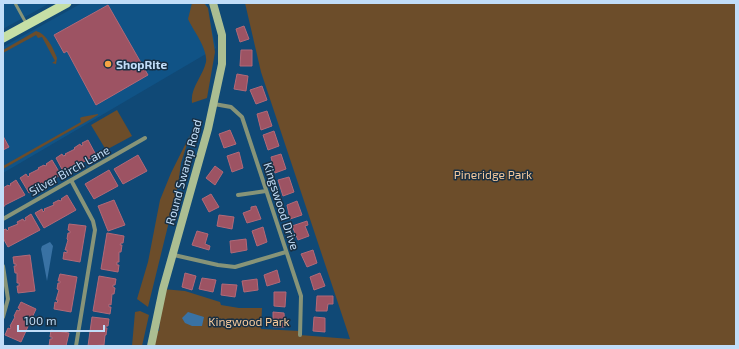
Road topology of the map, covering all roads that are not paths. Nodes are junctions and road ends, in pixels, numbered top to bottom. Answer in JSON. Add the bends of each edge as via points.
{"nodes":[{"id":1,"x":15,"y":3,"type":"edge"},
{"id":2,"x":67,"y":3,"type":"edge"},
{"id":3,"x":213,"y":3,"type":"edge"},
{"id":4,"x":27,"y":25,"type":"junction"},
{"id":5,"x":3,"y":38,"type":"edge"},
{"id":6,"x":214,"y":104,"type":"junction"},
{"id":7,"x":145,"y":138,"type":"dead end"},
{"id":8,"x":72,"y":180,"type":"junction"},
{"id":9,"x":266,"y":191,"type":"junction"},
{"id":10,"x":238,"y":195,"type":"dead end"},
{"id":11,"x":3,"y":219,"type":"edge"},
{"id":12,"x":286,"y":252,"type":"junction"},
{"id":13,"x":174,"y":255,"type":"junction"},
{"id":14,"x":3,"y":266,"type":"edge"},
{"id":15,"x":3,"y":316,"type":"edge"},
{"id":16,"x":300,"y":335,"type":"dead end"},
{"id":17,"x":76,"y":346,"type":"edge"},
{"id":18,"x":151,"y":346,"type":"edge"}],
"edges":[{"from":1,"to":4,"type":"lane"},
{"from":2,"to":4,"type":"main road"},
{"from":3,"to":6,"type":"main road","name":"Round Swamp Road","via":[[222,35],[223,52]]},
{"from":4,"to":5,"type":"main road"},
{"from":6,"to":9,"type":"street","name":"Kingswood Drive","via":[[231,107],[242,117]]},
{"from":6,"to":13,"type":"main road","name":"Round Swamp Road"},
{"from":7,"to":8,"type":"street","name":"Silver Birch Lane"},
{"from":8,"to":11,"type":"street","name":"Silver Birch Lane"},
{"from":8,"to":17,"type":"street","via":[[95,230]]},
{"from":9,"to":10,"type":"street"},
{"from":9,"to":12,"type":"street","name":"Kingswood Drive"},
{"from":12,"to":13,"type":"street","via":[[235,267],[218,266]]},
{"from":12,"to":16,"type":"street","name":"Kingswood Drive","via":[[301,296]]},
{"from":13,"to":18,"type":"main road","name":"Round Swamp Road","via":[[163,289]]},
{"from":14,"to":15,"type":"street","via":[[8,299]]}]}
